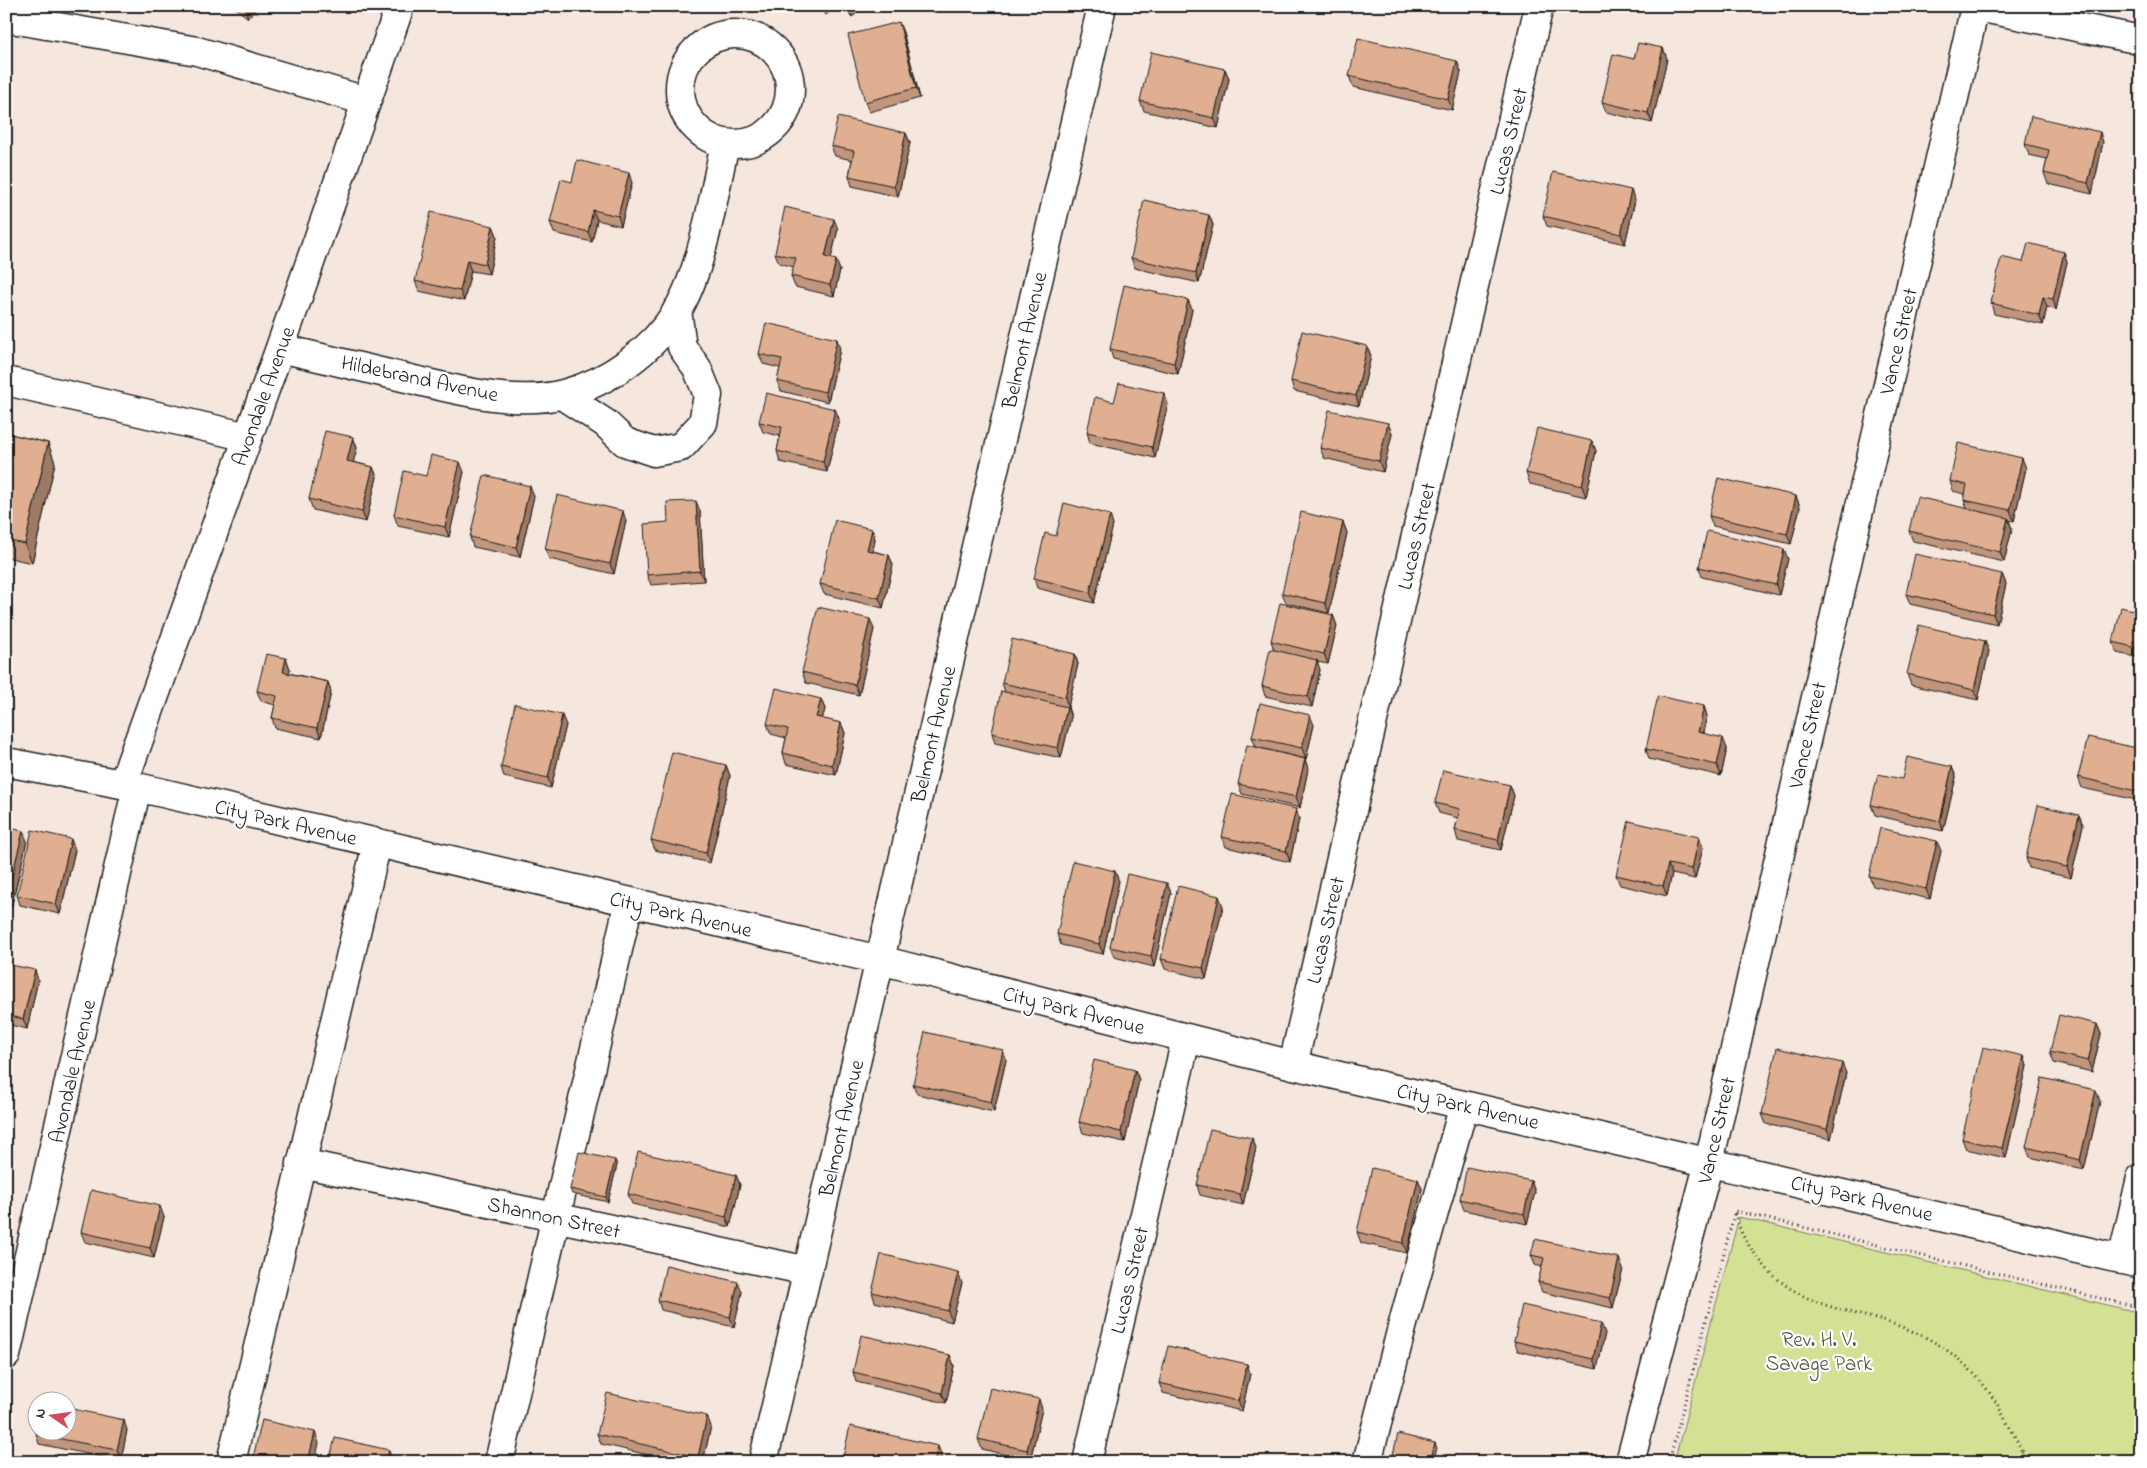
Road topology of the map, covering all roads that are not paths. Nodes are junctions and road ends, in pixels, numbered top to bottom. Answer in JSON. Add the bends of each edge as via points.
{"nodes":[{"id":1,"x":400,"y":6,"type":"edge"},
{"id":2,"x":1102,"y":6,"type":"edge"},
{"id":3,"x":1539,"y":6,"type":"edge"},
{"id":4,"x":1974,"y":6,"type":"edge"},
{"id":5,"x":6,"y":18,"type":"edge"},
{"id":6,"x":2141,"y":40,"type":"edge"},
{"id":7,"x":366,"y":101,"type":"junction"},
{"id":8,"x":725,"y":144,"type":"junction"},
{"id":9,"x":677,"y":310,"type":"junction"},
{"id":10,"x":280,"y":348,"type":"junction"},
{"id":11,"x":6,"y":381,"type":"edge"},
{"id":12,"x":562,"y":395,"type":"junction"},
{"id":13,"x":248,"y":437,"type":"junction"},
{"id":14,"x":6,"y":762,"type":"edge"},
{"id":15,"x":130,"y":786,"type":"junction"},
{"id":16,"x":378,"y":843,"type":"junction"},
{"id":17,"x":629,"y":902,"type":"junction"},
{"id":18,"x":880,"y":960,"type":"junction"},
{"id":19,"x":1186,"y":1039,"type":"junction"},
{"id":20,"x":1293,"y":1065,"type":"junction"},
{"id":21,"x":1464,"y":1105,"type":"junction"},
{"id":22,"x":1709,"y":1162,"type":"junction"},
{"id":23,"x":301,"y":1163,"type":"junction"},
{"id":24,"x":2141,"y":1178,"type":"edge"},
{"id":25,"x":555,"y":1217,"type":"junction"},
{"id":26,"x":2131,"y":1262,"type":"edge"},
{"id":27,"x":808,"y":1271,"type":"junction"},
{"id":28,"x":6,"y":1354,"type":"edge"},
{"id":29,"x":231,"y":1462,"type":"edge"},
{"id":30,"x":499,"y":1462,"type":"edge"},
{"id":31,"x":763,"y":1462,"type":"edge"},
{"id":32,"x":1087,"y":1462,"type":"edge"},
{"id":33,"x":1367,"y":1462,"type":"edge"},
{"id":34,"x":1630,"y":1462,"type":"edge"}],
"edges":[{"from":1,"to":7,"type":"street","name":"Avondale Avenue"},
{"from":2,"to":18,"type":"street","name":"Belmont Avenue"},
{"from":3,"to":20,"type":"street","name":"Lucas Street"},
{"from":4,"to":6,"type":"street"},
{"from":4,"to":22,"type":"street","name":"Vance Street"},
{"from":5,"to":7,"type":"street","via":[[198,51]]},
{"from":7,"to":10,"type":"street","name":"Avondale Avenue"},
{"from":8,"to":8,"type":"street","via":[[710,139],[690,123],[682,105],[680,79],[691,55],[712,37],[740,33],[764,40],[782,58],[790,83],[786,110],[776,127],[766,136],[748,144]]},
{"from":8,"to":9,"type":"street","name":"Hildebrand Avenue","via":[[704,238]]},
{"from":9,"to":12,"type":"street","name":"Hildebrand Avenue","via":[[654,341],[623,365],[593,384]]},
{"from":9,"to":12,"type":"street","name":"Hildebrand Avenue","via":[[682,347],[697,368],[708,395],[703,423],[681,447],[654,452],[625,442],[605,422]]},
{"from":10,"to":12,"type":"street","name":"Hildebrand Avenue","via":[[464,391],[497,396]]},
{"from":10,"to":13,"type":"street","name":"Avondale Avenue"},
{"from":11,"to":13,"type":"street"},
{"from":13,"to":15,"type":"street","name":"Avondale Avenue"},
{"from":14,"to":15,"type":"street","name":"City Park Avenue"},
{"from":15,"to":16,"type":"street","name":"City Park Avenue"},
{"from":15,"to":28,"type":"street","name":"Avondale Avenue"},
{"from":16,"to":17,"type":"street","name":"City Park Avenue"},
{"from":16,"to":23,"type":"street"},
{"from":17,"to":18,"type":"street","name":"City Park Avenue"},
{"from":17,"to":25,"type":"street"},
{"from":18,"to":19,"type":"street","name":"City Park Avenue"},
{"from":18,"to":27,"type":"street","name":"Belmont Avenue"},
{"from":19,"to":20,"type":"street","name":"City Park Avenue"},
{"from":19,"to":32,"type":"street","name":"Lucas Street"},
{"from":20,"to":21,"type":"street","name":"City Park Avenue"},
{"from":21,"to":22,"type":"street","name":"City Park Avenue"},
{"from":21,"to":33,"type":"street"},
{"from":22,"to":26,"type":"street","name":"City Park Avenue"},
{"from":22,"to":34,"type":"street","name":"Vance Street"},
{"from":23,"to":25,"type":"street","name":"Shannon Street"},
{"from":23,"to":29,"type":"street"},
{"from":24,"to":26,"type":"street"},
{"from":25,"to":27,"type":"street","name":"Shannon Street"},
{"from":25,"to":30,"type":"street"},
{"from":27,"to":31,"type":"street","name":"Belmont Avenue"}]}
